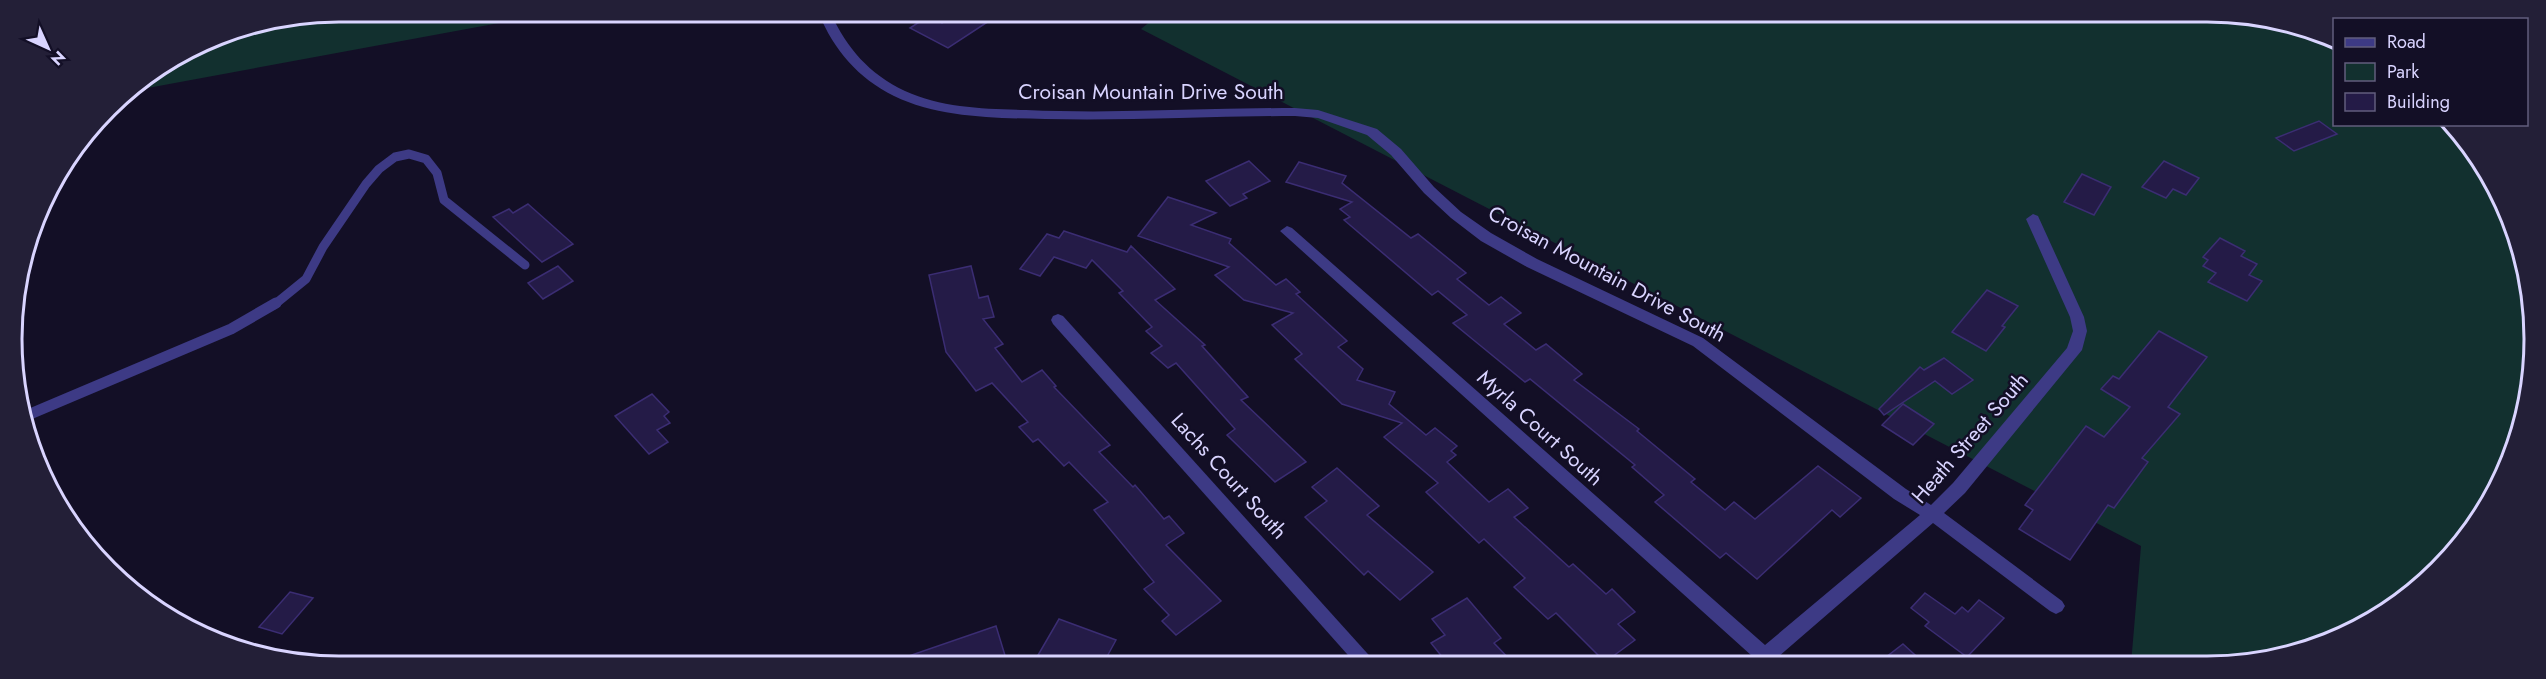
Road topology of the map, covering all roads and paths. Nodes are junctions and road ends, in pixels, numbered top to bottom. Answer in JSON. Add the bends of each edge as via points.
{"nodes":[{"id":1,"x":829,"y":23,"type":"edge"},
{"id":2,"x":2033,"y":219,"type":"dead end"},
{"id":3,"x":1287,"y":231,"type":"dead end"},
{"id":4,"x":525,"y":265,"type":"dead end"},
{"id":5,"x":1058,"y":320,"type":"dead end"},
{"id":6,"x":31,"y":413,"type":"edge"},
{"id":7,"x":1931,"y":515,"type":"junction"},
{"id":8,"x":2056,"y":606,"type":"dead end"},
{"id":9,"x":1361,"y":656,"type":"edge"},
{"id":10,"x":1757,"y":656,"type":"edge"},
{"id":11,"x":1766,"y":656,"type":"edge"}],
"edges":[{"from":1,"to":7,"type":"street","name":"Croisan Mountain Drive South","via":[[841,48],[867,74],[902,94],[940,105],[1063,116],[1295,112],[1357,124],[1385,141],[1443,203],[1477,230],[1532,263],[1698,342]]},
{"from":2,"to":7,"type":"street","name":"Heath Street South","via":[[2077,317],[2080,331],[2074,350],[1959,488]]},
{"from":3,"to":10,"type":"street","name":"Myrla Court South"},
{"from":4,"to":6,"type":"lane","via":[[444,200],[437,173],[426,159],[410,154],[395,157],[366,184],[322,247],[306,279],[282,300],[211,338]]},
{"from":5,"to":9,"type":"street","name":"Lachs Court South"},
{"from":7,"to":8,"type":"street","name":"Croisan Mountain Drive South","via":[[1954,528]]},
{"from":7,"to":11,"type":"street","name":"Heath Street South"}]}
